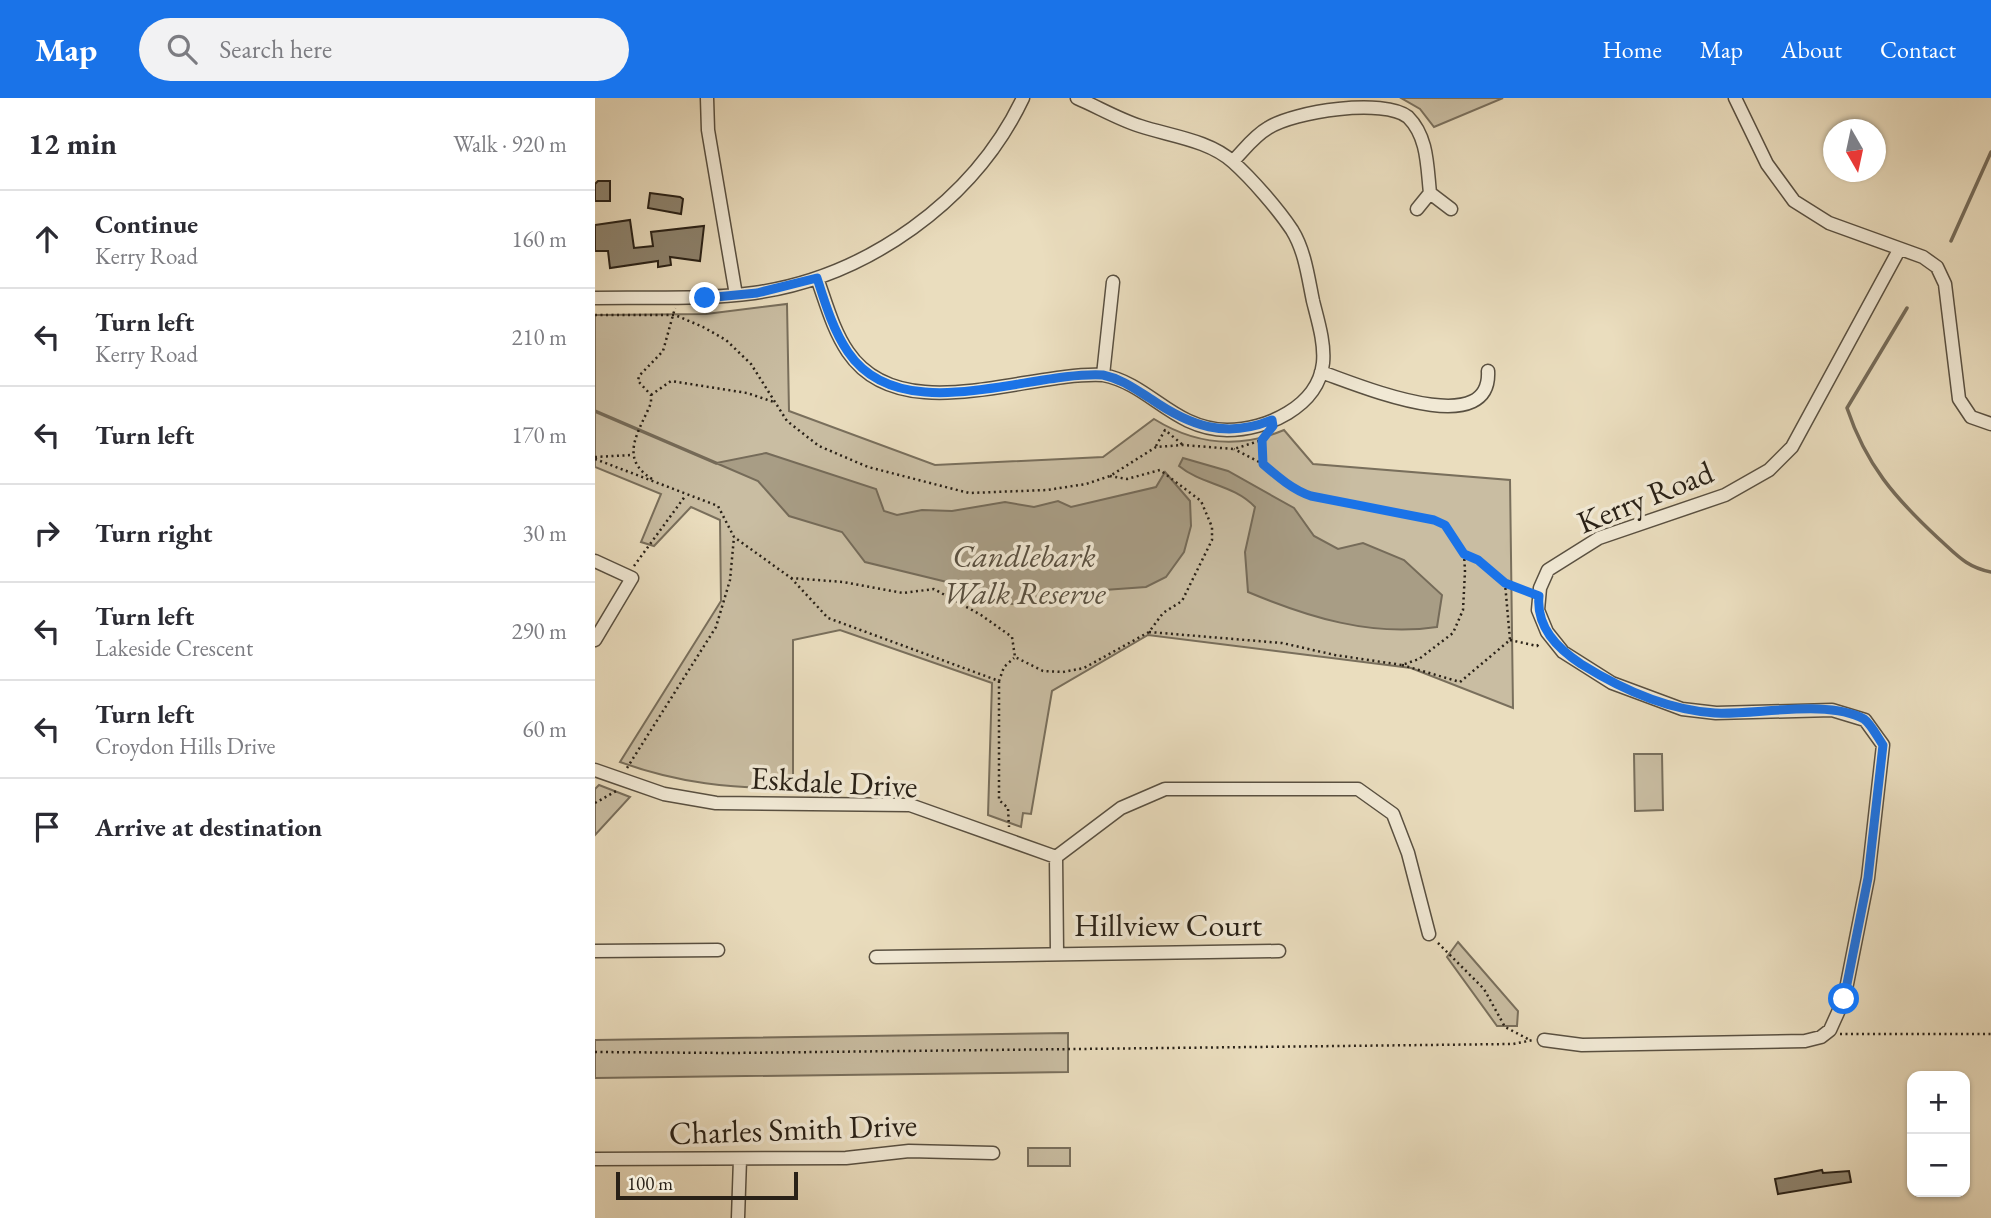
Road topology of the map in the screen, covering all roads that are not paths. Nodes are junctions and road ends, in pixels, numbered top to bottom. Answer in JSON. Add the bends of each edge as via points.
{"nodes":[{"id":1,"x":707,"y":98,"type":"edge"},
{"id":2,"x":1023,"y":98,"type":"edge"},
{"id":3,"x":1077,"y":98,"type":"edge"},
{"id":4,"x":1735,"y":98,"type":"edge"},
{"id":5,"x":1233,"y":161,"type":"junction"},
{"id":6,"x":1430,"y":193,"type":"junction"},
{"id":7,"x":1417,"y":209,"type":"dead end"},
{"id":8,"x":1451,"y":209,"type":"dead end"},
{"id":9,"x":1899,"y":250,"type":"junction"},
{"id":10,"x":817,"y":278,"type":"junction"},
{"id":11,"x":1113,"y":282,"type":"dead end"},
{"id":12,"x":736,"y":295,"type":"junction"},
{"id":13,"x":595,"y":298,"type":"edge"},
{"id":14,"x":1488,"y":371,"type":"dead end"},
{"id":15,"x":1321,"y":372,"type":"junction"},
{"id":16,"x":1103,"y":375,"type":"junction"},
{"id":17,"x":1991,"y":424,"type":"edge"},
{"id":18,"x":595,"y":561,"type":"edge"},
{"id":19,"x":595,"y":640,"type":"edge"},
{"id":20,"x":595,"y":770,"type":"edge"},
{"id":21,"x":1056,"y":857,"type":"junction"},
{"id":22,"x":1429,"y":934,"type":"road end"},
{"id":23,"x":595,"y":950,"type":"edge"},
{"id":24,"x":718,"y":950,"type":"dead end"},
{"id":25,"x":1279,"y":951,"type":"dead end"},
{"id":26,"x":1057,"y":952,"type":"junction"},
{"id":27,"x":876,"y":957,"type":"dead end"},
{"id":28,"x":1544,"y":1041,"type":"road end"},
{"id":29,"x":993,"y":1153,"type":"dead end"},
{"id":30,"x":740,"y":1158,"type":"junction"},
{"id":31,"x":595,"y":1160,"type":"edge"},
{"id":32,"x":738,"y":1218,"type":"edge"}],
"edges":[{"from":1,"to":12,"type":"street","via":[[708,130]]},
{"from":2,"to":10,"type":"street","via":[[992,151],[943,204],[886,245]]},
{"from":3,"to":5,"type":"street","via":[[1137,125],[1214,149]]},
{"from":4,"to":9,"type":"street","via":[[1767,164],[1794,201],[1813,215]]},
{"from":5,"to":6,"type":"street","via":[[1267,128],[1296,116],[1332,108],[1386,106],[1406,115],[1423,140]]},
{"from":5,"to":15,"type":"street","via":[[1297,241],[1322,345]]},
{"from":6,"to":7,"type":"street"},
{"from":6,"to":8,"type":"street"},
{"from":9,"to":17,"type":"street","via":[[1923,257],[1941,274],[1959,399],[1971,418]]},
{"from":9,"to":28,"type":"street","name":"Kerry Road","via":[[1792,447],[1769,470],[1725,495],[1599,538],[1548,570],[1539,596],[1538,610],[1563,652],[1612,683],[1682,709],[1716,713],[1832,710],[1865,720],[1883,745],[1868,878],[1844,999],[1830,1030],[1805,1041],[1582,1045]]},
{"from":10,"to":12,"type":"street"},
{"from":10,"to":16,"type":"street","via":[[849,352],[866,371],[898,388],[940,393]]},
{"from":11,"to":16,"type":"street"},
{"from":12,"to":13,"type":"street"},
{"from":14,"to":15,"type":"street","via":[[1481,397],[1445,407]]},
{"from":15,"to":16,"type":"street","via":[[1307,398],[1272,420],[1236,430],[1201,427],[1178,418],[1126,382]]},
{"from":18,"to":19,"type":"street","via":[[632,578]]},
{"from":20,"to":21,"type":"street","name":"Eskdale Drive","via":[[664,794],[716,803],[909,805]]},
{"from":21,"to":22,"type":"street","via":[[1121,808],[1165,789],[1357,789],[1393,814]]},
{"from":21,"to":26,"type":"street"},
{"from":23,"to":24,"type":"street"},
{"from":25,"to":26,"type":"street","name":"Hillview Court"},
{"from":26,"to":27,"type":"street","name":"Hillview Court"},
{"from":29,"to":30,"type":"street","name":"Charles Smith Drive","via":[[909,1151],[846,1158]]},
{"from":30,"to":31,"type":"street","name":"Charles Smith Drive"},
{"from":30,"to":32,"type":"street"}]}
